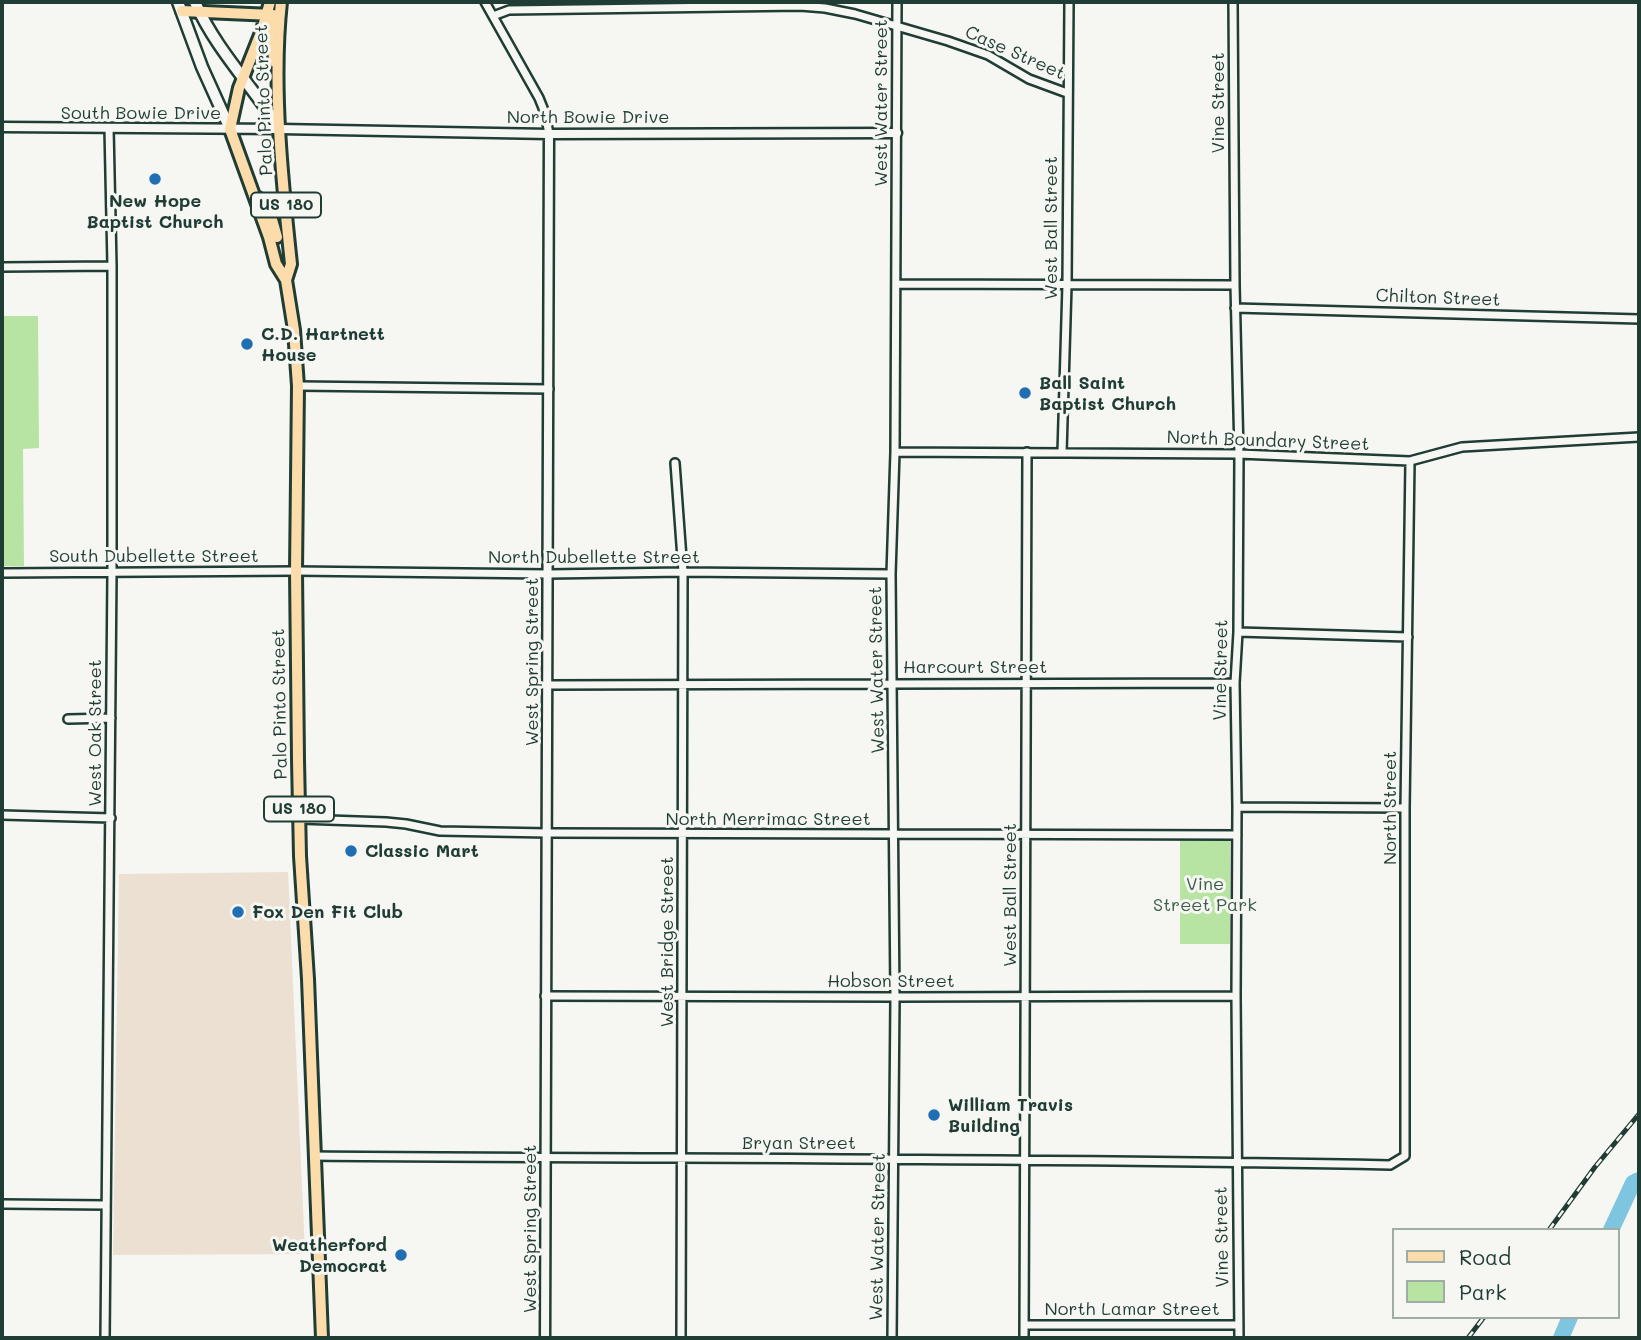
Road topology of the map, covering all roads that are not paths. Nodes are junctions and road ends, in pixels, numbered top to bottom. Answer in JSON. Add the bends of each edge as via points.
{"nodes":[{"id":1,"x":270,"y":2,"type":"edge"},
{"id":2,"x":281,"y":2,"type":"edge"},
{"id":3,"x":485,"y":2,"type":"edge"},
{"id":4,"x":897,"y":2,"type":"edge"},
{"id":5,"x":1069,"y":2,"type":"edge"},
{"id":6,"x":1233,"y":2,"type":"edge"},
{"id":7,"x":180,"y":6,"type":"edge"},
{"id":8,"x":197,"y":6,"type":"edge"},
{"id":9,"x":267,"y":14,"type":"junction"},
{"id":10,"x":280,"y":15,"type":"junction"},
{"id":11,"x":493,"y":16,"type":"junction"},
{"id":12,"x":898,"y":28,"type":"junction"},
{"id":13,"x":278,"y":71,"type":"junction"},
{"id":14,"x":243,"y":78,"type":"junction"},
{"id":15,"x":1067,"y":93,"type":"junction"},
{"id":16,"x":2,"y":127,"type":"edge"},
{"id":17,"x":108,"y":128,"type":"junction"},
{"id":18,"x":230,"y":129,"type":"junction"},
{"id":19,"x":280,"y":129,"type":"junction"},
{"id":20,"x":897,"y":132,"type":"junction"},
{"id":21,"x":549,"y":134,"type":"junction"},
{"id":22,"x":278,"y":236,"type":"junction"},
{"id":23,"x":112,"y":265,"type":"junction"},
{"id":24,"x":2,"y":267,"type":"edge"},
{"id":25,"x":286,"y":280,"type":"junction"},
{"id":26,"x":896,"y":284,"type":"junction"},
{"id":27,"x":1067,"y":285,"type":"junction"},
{"id":28,"x":1235,"y":285,"type":"junction"},
{"id":29,"x":1235,"y":308,"type":"junction"},
{"id":30,"x":1639,"y":319,"type":"edge"},
{"id":31,"x":298,"y":386,"type":"junction"},
{"id":32,"x":549,"y":389,"type":"junction"},
{"id":33,"x":1639,"y":437,"type":"edge"},
{"id":34,"x":895,"y":452,"type":"junction"},
{"id":35,"x":1027,"y":452,"type":"junction"},
{"id":36,"x":1062,"y":453,"type":"junction"},
{"id":37,"x":1239,"y":454,"type":"junction"},
{"id":38,"x":1410,"y":461,"type":"junction"},
{"id":39,"x":675,"y":463,"type":"dead end"},
{"id":40,"x":296,"y":571,"type":"junction"},
{"id":41,"x":112,"y":572,"type":"junction"},
{"id":42,"x":683,"y":572,"type":"junction"},
{"id":43,"x":2,"y":573,"type":"edge"},
{"id":44,"x":548,"y":574,"type":"junction"},
{"id":45,"x":891,"y":574,"type":"junction"},
{"id":46,"x":1238,"y":632,"type":"junction"},
{"id":47,"x":1408,"y":637,"type":"junction"},
{"id":48,"x":1027,"y":682,"type":"junction"},
{"id":49,"x":892,"y":683,"type":"junction"},
{"id":50,"x":1235,"y":683,"type":"junction"},
{"id":51,"x":682,"y":684,"type":"junction"},
{"id":52,"x":548,"y":685,"type":"junction"},
{"id":53,"x":111,"y":718,"type":"junction"},
{"id":54,"x":68,"y":719,"type":"dead end"},
{"id":55,"x":1237,"y":807,"type":"junction"},
{"id":56,"x":1405,"y":808,"type":"junction"},
{"id":57,"x":2,"y":815,"type":"edge"},
{"id":58,"x":111,"y":818,"type":"junction"},
{"id":59,"x":300,"y":820,"type":"junction"},
{"id":60,"x":548,"y":833,"type":"junction"},
{"id":61,"x":683,"y":835,"type":"junction"},
{"id":62,"x":894,"y":835,"type":"junction"},
{"id":63,"x":1026,"y":835,"type":"junction"},
{"id":64,"x":1237,"y":835,"type":"junction"},
{"id":65,"x":545,"y":996,"type":"junction"},
{"id":66,"x":681,"y":996,"type":"junction"},
{"id":67,"x":1026,"y":996,"type":"junction"},
{"id":68,"x":1236,"y":996,"type":"junction"},
{"id":69,"x":895,"y":997,"type":"junction"},
{"id":70,"x":315,"y":1156,"type":"junction"},
{"id":71,"x":1405,"y":1156,"type":"joint"},
{"id":72,"x":681,"y":1158,"type":"junction"},
{"id":73,"x":545,"y":1159,"type":"junction"},
{"id":74,"x":895,"y":1159,"type":"junction"},
{"id":75,"x":1026,"y":1160,"type":"junction"},
{"id":76,"x":1237,"y":1162,"type":"junction"},
{"id":77,"x":2,"y":1204,"type":"edge"},
{"id":78,"x":106,"y":1205,"type":"junction"},
{"id":79,"x":1024,"y":1325,"type":"junction"},
{"id":80,"x":1238,"y":1325,"type":"junction"},
{"id":81,"x":105,"y":1338,"type":"edge"},
{"id":82,"x":322,"y":1338,"type":"edge"},
{"id":83,"x":545,"y":1338,"type":"edge"},
{"id":84,"x":681,"y":1338,"type":"edge"},
{"id":85,"x":892,"y":1338,"type":"edge"},
{"id":86,"x":1024,"y":1338,"type":"edge"},
{"id":87,"x":1238,"y":1338,"type":"edge"}],
"edges":[{"from":1,"to":9,"type":"main road"},
{"from":2,"to":10,"type":"main road","name":"Palo Pinto Street","number":"US 180"},
{"from":3,"to":11,"type":"street","name":"West Spring Street"},
{"from":4,"to":12,"type":"street","name":"West Water Street"},
{"from":5,"to":15,"type":"street","name":"West Ball Street"},
{"from":6,"to":28,"type":"street","name":"Vine Street"},
{"from":7,"to":8,"type":"main road"},
{"from":7,"to":18,"type":"main road"},
{"from":8,"to":9,"type":"main road"},
{"from":8,"to":14,"type":"main road"},
{"from":9,"to":10,"type":"main road"},
{"from":9,"to":13,"type":"main road"},
{"from":9,"to":14,"type":"main road"},
{"from":10,"to":13,"type":"main road","name":"Palo Pinto Street","number":"US 180"},
{"from":11,"to":12,"type":"street","name":"Case Street","via":[[509,10],[800,6],[845,12]]},
{"from":11,"to":21,"type":"street","name":"West Spring Street","via":[[539,98]]},
{"from":12,"to":15,"type":"street","name":"Case Street","via":[[988,55],[1028,79]]},
{"from":12,"to":20,"type":"street","name":"West Water Street"},
{"from":13,"to":19,"type":"main road","name":"Palo Pinto Street","number":"US 180"},
{"from":14,"to":18,"type":"main road"},
{"from":14,"to":19,"type":"main road"},
{"from":15,"to":27,"type":"street","name":"West Ball Street"},
{"from":16,"to":17,"type":"street","name":"South Bowie Drive"},
{"from":17,"to":18,"type":"street","name":"South Bowie Drive"},
{"from":17,"to":23,"type":"street","name":"West Oak Street"},
{"from":18,"to":19,"type":"street","name":"South Bowie Drive"},
{"from":18,"to":22,"type":"main road","name":"Palo Pinto Street","number":"US 180","via":[[254,193]]},
{"from":19,"to":21,"type":"street","name":"North Bowie Drive"},
{"from":19,"to":22,"type":"main road","name":"Palo Pinto Street","number":"US 180"},
{"from":20,"to":21,"type":"street","name":"North Bowie Drive"},
{"from":20,"to":26,"type":"street","name":"West Water Street"},
{"from":21,"to":32,"type":"street","name":"West Spring Street"},
{"from":22,"to":25,"type":"main road","name":"Palo Pinto Street","number":"US 180","via":[[276,264]]},
{"from":22,"to":25,"type":"main road","name":"Palo Pinto Street","number":"US 180","via":[[291,264]]},
{"from":23,"to":24,"type":"street"},
{"from":23,"to":41,"type":"street","name":"West Oak Street"},
{"from":25,"to":31,"type":"main road","name":"Palo Pinto Street","number":"US 180"},
{"from":26,"to":27,"type":"street"},
{"from":26,"to":34,"type":"street","name":"West Water Street"},
{"from":27,"to":28,"type":"street"},
{"from":27,"to":36,"type":"street","name":"West Ball Street"},
{"from":28,"to":29,"type":"street","name":"Vine Street"},
{"from":29,"to":30,"type":"street","name":"Chilton Street"},
{"from":29,"to":37,"type":"street","name":"Vine Street"},
{"from":31,"to":32,"type":"street"},
{"from":31,"to":40,"type":"main road","name":"Palo Pinto Street","number":"US 180"},
{"from":32,"to":44,"type":"street","name":"West Spring Street"},
{"from":33,"to":38,"type":"street","name":"North Boundary Street","via":[[1462,447]]},
{"from":34,"to":35,"type":"street","name":"North Boundary Street"},
{"from":34,"to":45,"type":"street","name":"West Water Street"},
{"from":35,"to":36,"type":"street","name":"North Boundary Street"},
{"from":35,"to":48,"type":"street","name":"West Ball Street"},
{"from":36,"to":37,"type":"street","name":"North Boundary Street"},
{"from":37,"to":38,"type":"street","name":"North Boundary Street"},
{"from":37,"to":46,"type":"street","name":"Vine Street"},
{"from":38,"to":47,"type":"street","name":"North Street"},
{"from":39,"to":42,"type":"street","name":"West Bridge Street"},
{"from":40,"to":41,"type":"street","name":"South Dubellette Street"},
{"from":40,"to":44,"type":"street","name":"North Dubellette Street"},
{"from":40,"to":59,"type":"main road","name":"Palo Pinto Street","number":"US 180"},
{"from":41,"to":43,"type":"street","name":"South Dubellette Street"},
{"from":41,"to":53,"type":"street","name":"West Oak Street"},
{"from":42,"to":44,"type":"street","name":"North Dubellette Street"},
{"from":42,"to":45,"type":"street","name":"North Dubellette Street"},
{"from":42,"to":51,"type":"street","name":"West Bridge Street"},
{"from":44,"to":52,"type":"street","name":"West Spring Street"},
{"from":45,"to":49,"type":"street","name":"West Water Street"},
{"from":46,"to":47,"type":"street"},
{"from":46,"to":50,"type":"street","name":"Vine Street"},
{"from":47,"to":56,"type":"street","name":"North Street"},
{"from":48,"to":49,"type":"street","name":"Harcourt Street"},
{"from":48,"to":50,"type":"street","name":"Harcourt Street"},
{"from":48,"to":63,"type":"street","name":"West Ball Street"},
{"from":49,"to":51,"type":"street","name":"Harcourt Street"},
{"from":49,"to":62,"type":"street","name":"West Water Street"},
{"from":50,"to":55,"type":"street","name":"Vine Street"},
{"from":51,"to":52,"type":"street","name":"Harcourt Street"},
{"from":51,"to":61,"type":"street","name":"West Bridge Street"},
{"from":52,"to":60,"type":"street","name":"West Spring Street"},
{"from":53,"to":54,"type":"street"},
{"from":53,"to":58,"type":"street","name":"West Oak Street"},
{"from":55,"to":56,"type":"street"},
{"from":55,"to":64,"type":"street","name":"Vine Street"},
{"from":56,"to":71,"type":"street","name":"North Street"},
{"from":57,"to":58,"type":"street"},
{"from":58,"to":78,"type":"street","name":"West Oak Street"},
{"from":59,"to":60,"type":"street","name":"North Merrimac Street","via":[[386,822],[440,831]]},
{"from":59,"to":70,"type":"main road","name":"Palo Pinto Street","number":"US 180"},
{"from":60,"to":61,"type":"street","name":"North Merrimac Street"},
{"from":60,"to":65,"type":"street","name":"West Spring Street"},
{"from":61,"to":62,"type":"street","name":"North Merrimac Street"},
{"from":61,"to":66,"type":"street","name":"West Bridge Street"},
{"from":62,"to":63,"type":"street","name":"North Merrimac Street"},
{"from":62,"to":69,"type":"street","name":"West Water Street"},
{"from":63,"to":64,"type":"street","name":"North Merrimac Street"},
{"from":63,"to":67,"type":"street","name":"West Ball Street"},
{"from":64,"to":68,"type":"street","name":"Vine Street"},
{"from":65,"to":66,"type":"street","name":"Hobson Street"},
{"from":65,"to":73,"type":"street","name":"West Spring Street"},
{"from":66,"to":69,"type":"street","name":"Hobson Street"},
{"from":66,"to":72,"type":"street","name":"West Bridge Street"},
{"from":67,"to":68,"type":"street","name":"Hobson Street"},
{"from":67,"to":69,"type":"street","name":"Hobson Street"},
{"from":67,"to":75,"type":"street","name":"West Ball Street"},
{"from":68,"to":76,"type":"street","name":"Vine Street"},
{"from":69,"to":74,"type":"street","name":"West Water Street"},
{"from":70,"to":73,"type":"street","name":"Bryan Street"},
{"from":70,"to":82,"type":"main road","name":"Palo Pinto Street","number":"US 180"},
{"from":71,"to":76,"type":"street","name":"Bryan Street","via":[[1390,1165]]},
{"from":72,"to":73,"type":"street","name":"Bryan Street"},
{"from":72,"to":74,"type":"street","name":"Bryan Street"},
{"from":72,"to":84,"type":"street","name":"West Bridge Street"},
{"from":73,"to":83,"type":"street","name":"West Spring Street"},
{"from":74,"to":75,"type":"street","name":"Bryan Street"},
{"from":74,"to":85,"type":"street","name":"West Water Street"},
{"from":75,"to":76,"type":"street","name":"Bryan Street"},
{"from":75,"to":79,"type":"street","name":"West Ball Street"},
{"from":76,"to":80,"type":"street","name":"Vine Street"},
{"from":77,"to":78,"type":"street"},
{"from":78,"to":81,"type":"street","name":"West Oak Street"},
{"from":79,"to":80,"type":"street","name":"North Lamar Street"},
{"from":79,"to":86,"type":"street","name":"West Ball Street"},
{"from":80,"to":87,"type":"street","name":"Vine Street"}]}
